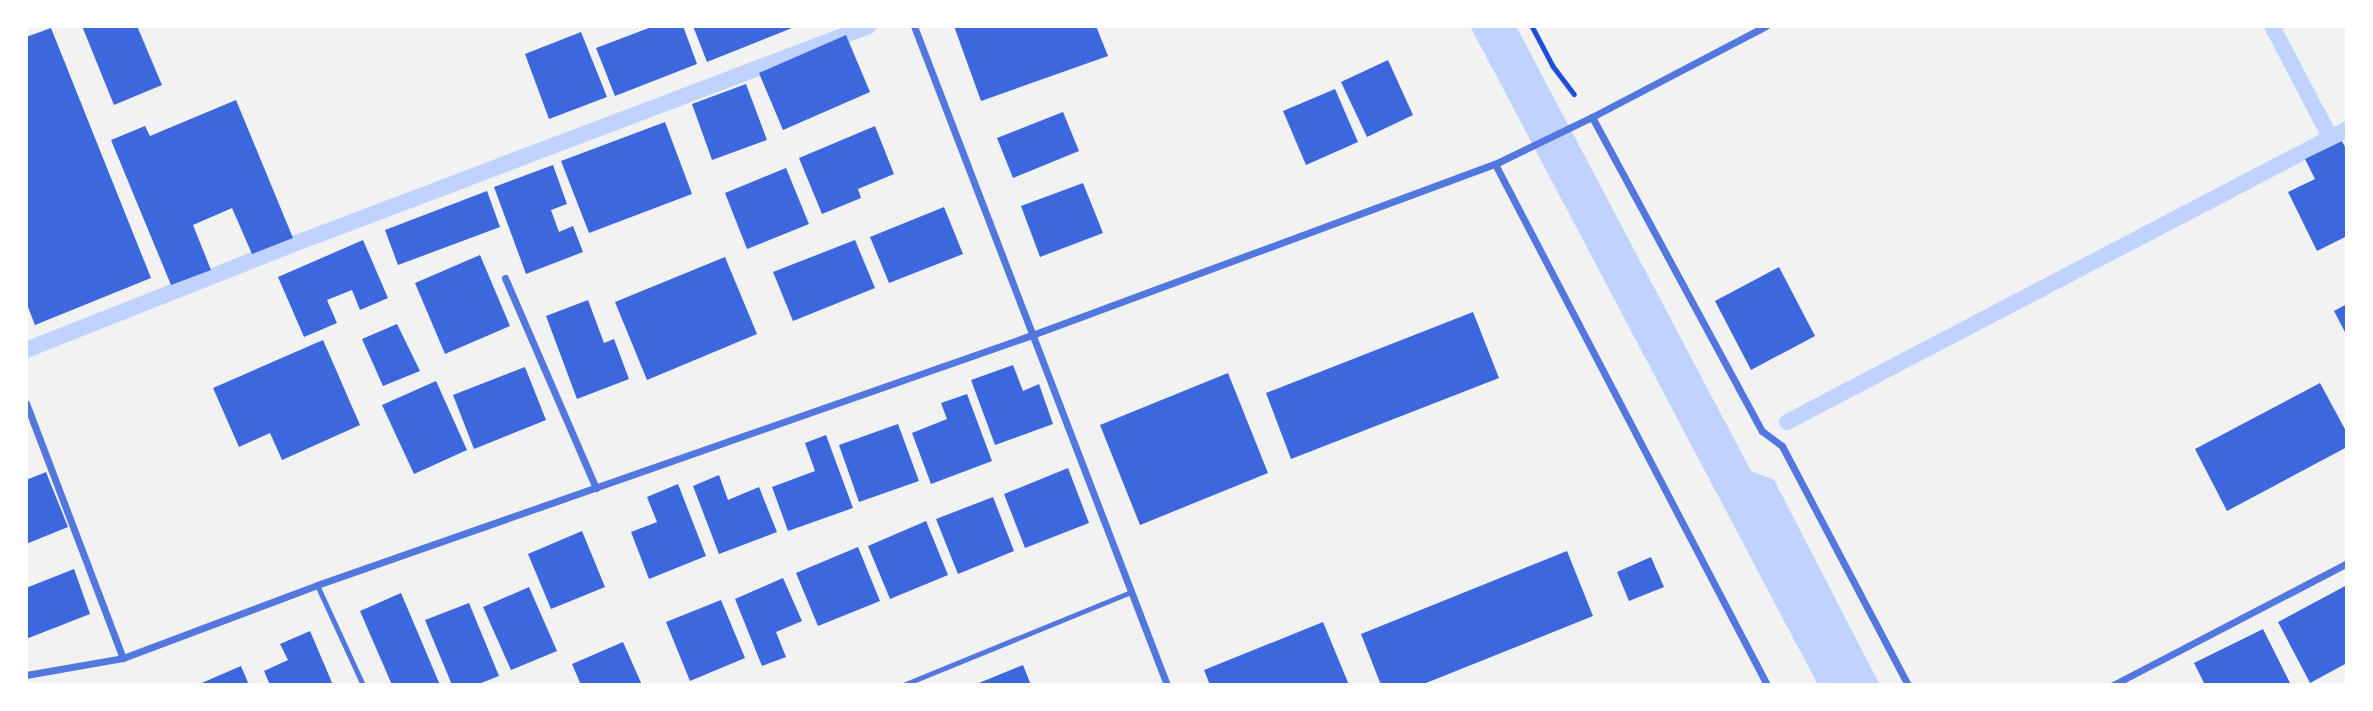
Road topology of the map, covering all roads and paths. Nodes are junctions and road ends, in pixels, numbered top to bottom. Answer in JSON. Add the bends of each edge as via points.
{"nodes":[{"id":1,"x":914,"y":26,"type":"edge"},
{"id":2,"x":1532,"y":26,"type":"edge"},
{"id":3,"x":1766,"y":26,"type":"edge"},
{"id":4,"x":1592,"y":117,"type":"junction"},
{"id":5,"x":1495,"y":164,"type":"junction"},
{"id":6,"x":505,"y":278,"type":"dead end"},
{"id":7,"x":1032,"y":335,"type":"junction"},
{"id":8,"x":26,"y":403,"type":"edge"},
{"id":9,"x":596,"y":488,"type":"junction"},
{"id":10,"x":2347,"y":563,"type":"edge"},
{"id":11,"x":317,"y":585,"type":"junction"},
{"id":12,"x":1131,"y":592,"type":"junction"},
{"id":13,"x":123,"y":658,"type":"junction"},
{"id":14,"x":26,"y":675,"type":"edge"},
{"id":15,"x":363,"y":685,"type":"edge"},
{"id":16,"x":903,"y":685,"type":"edge"},
{"id":17,"x":1167,"y":685,"type":"edge"},
{"id":18,"x":1768,"y":685,"type":"edge"},
{"id":19,"x":1908,"y":685,"type":"edge"},
{"id":20,"x":2113,"y":685,"type":"edge"}],
"edges":[{"from":1,"to":7,"type":"street"},
{"from":2,"to":4,"type":"path","via":[[1553,66]]},
{"from":3,"to":4,"type":"street"},
{"from":4,"to":5,"type":"street"},
{"from":4,"to":19,"type":"street","via":[[1762,431],[1782,446]]},
{"from":5,"to":7,"type":"street"},
{"from":5,"to":18,"type":"street"},
{"from":6,"to":9,"type":"street"},
{"from":7,"to":9,"type":"street"},
{"from":7,"to":12,"type":"street"},
{"from":8,"to":13,"type":"street"},
{"from":9,"to":11,"type":"street"},
{"from":10,"to":20,"type":"street"},
{"from":11,"to":13,"type":"street"},
{"from":11,"to":15,"type":"lane"},
{"from":12,"to":16,"type":"lane"},
{"from":12,"to":17,"type":"street"},
{"from":13,"to":14,"type":"street"}]}
